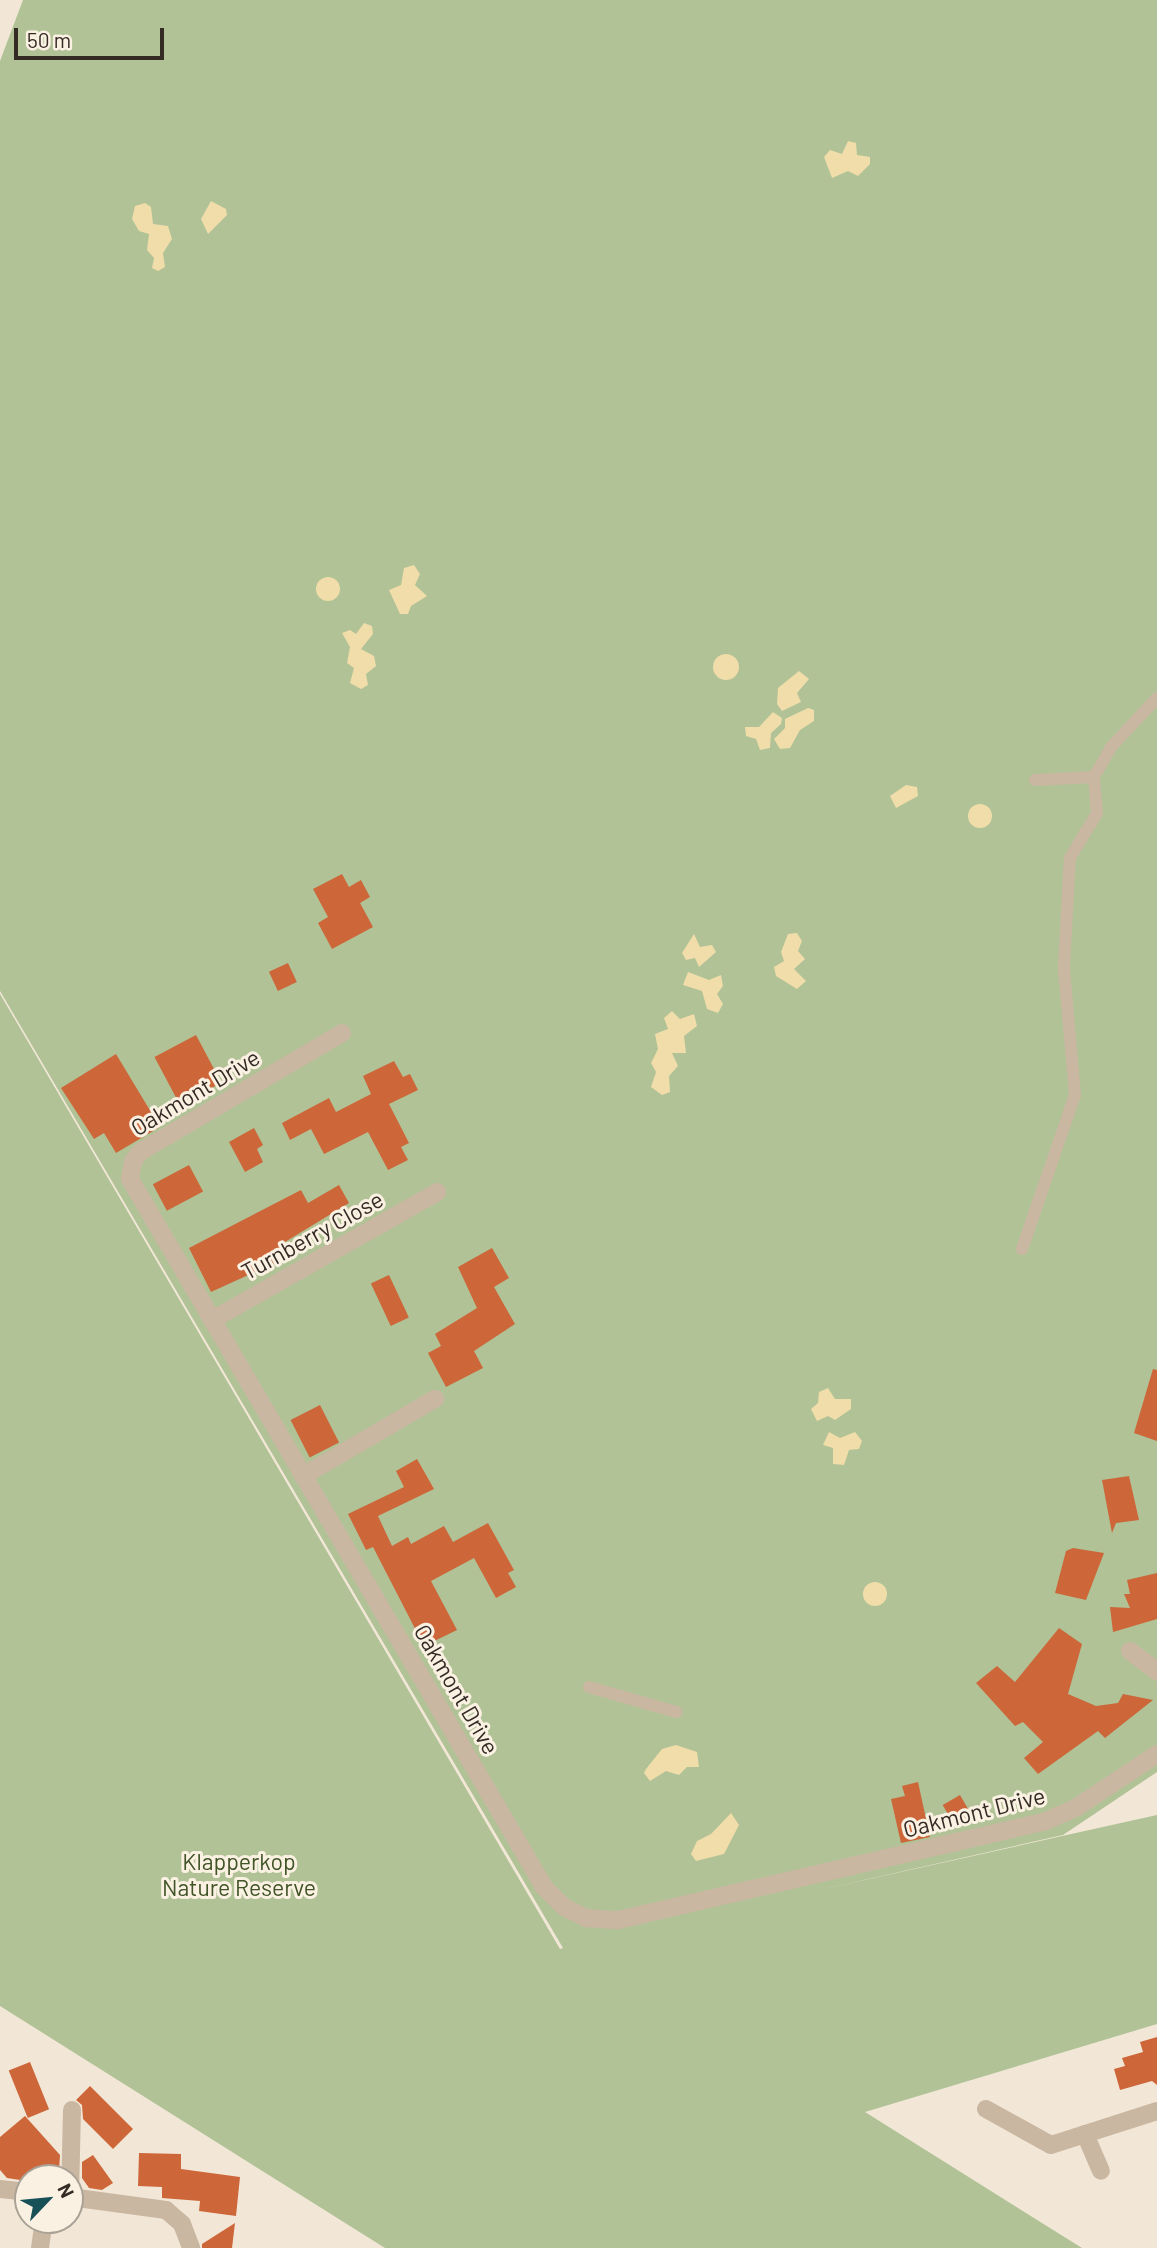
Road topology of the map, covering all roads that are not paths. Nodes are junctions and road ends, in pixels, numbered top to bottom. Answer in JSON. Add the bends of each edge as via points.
{"nodes":[{"id":1,"x":1157,"y":698,"type":"edge"},
{"id":2,"x":1094,"y":777,"type":"junction"},
{"id":3,"x":1035,"y":780,"type":"dead end"},
{"id":4,"x":342,"y":1033,"type":"dead end"},
{"id":5,"x":437,"y":1192,"type":"dead end"},
{"id":6,"x":1022,"y":1249,"type":"dead end"},
{"id":7,"x":212,"y":1320,"type":"junction"},
{"id":8,"x":435,"y":1399,"type":"dead end"},
{"id":9,"x":303,"y":1476,"type":"junction"},
{"id":10,"x":1129,"y":1651,"type":"dead end"},
{"id":11,"x":1157,"y":1671,"type":"edge"},
{"id":12,"x":589,"y":1687,"type":"dead end"},
{"id":13,"x":676,"y":1712,"type":"dead end"},
{"id":14,"x":1157,"y":1754,"type":"edge"},
{"id":15,"x":986,"y":2109,"type":"dead end"},
{"id":16,"x":72,"y":2110,"type":"dead end"},
{"id":17,"x":1157,"y":2111,"type":"edge"},
{"id":18,"x":1085,"y":2134,"type":"junction"},
{"id":19,"x":71,"y":2164,"type":"edge"},
{"id":20,"x":1101,"y":2171,"type":"dead end"},
{"id":21,"x":84,"y":2199,"type":"edge"},
{"id":22,"x":191,"y":2248,"type":"edge"}],
"edges":[{"from":1,"to":2,"type":"lane","via":[[1111,747]]},
{"from":2,"to":3,"type":"lane"},
{"from":2,"to":6,"type":"lane","via":[[1097,813],[1070,858],[1069,872],[1064,968],[1075,1095]]},
{"from":4,"to":7,"type":"street","name":"Oakmont Drive","via":[[132,1161],[132,1186]]},
{"from":5,"to":7,"type":"street","name":"Turnberry Close"},
{"from":7,"to":9,"type":"street","name":"Oakmont Drive"},
{"from":8,"to":9,"type":"street"},
{"from":9,"to":14,"type":"street","name":"Oakmont Drive","via":[[544,1886],[564,1908],[586,1918],[618,1920],[1044,1822],[1077,1807]]},
{"from":10,"to":11,"type":"street"},
{"from":12,"to":13,"type":"lane"},
{"from":15,"to":18,"type":"street","via":[[1046,2145]]},
{"from":16,"to":19,"type":"street"},
{"from":17,"to":18,"type":"street"},
{"from":18,"to":20,"type":"street"},
{"from":21,"to":22,"type":"street","via":[[166,2210],[182,2224]]}]}
